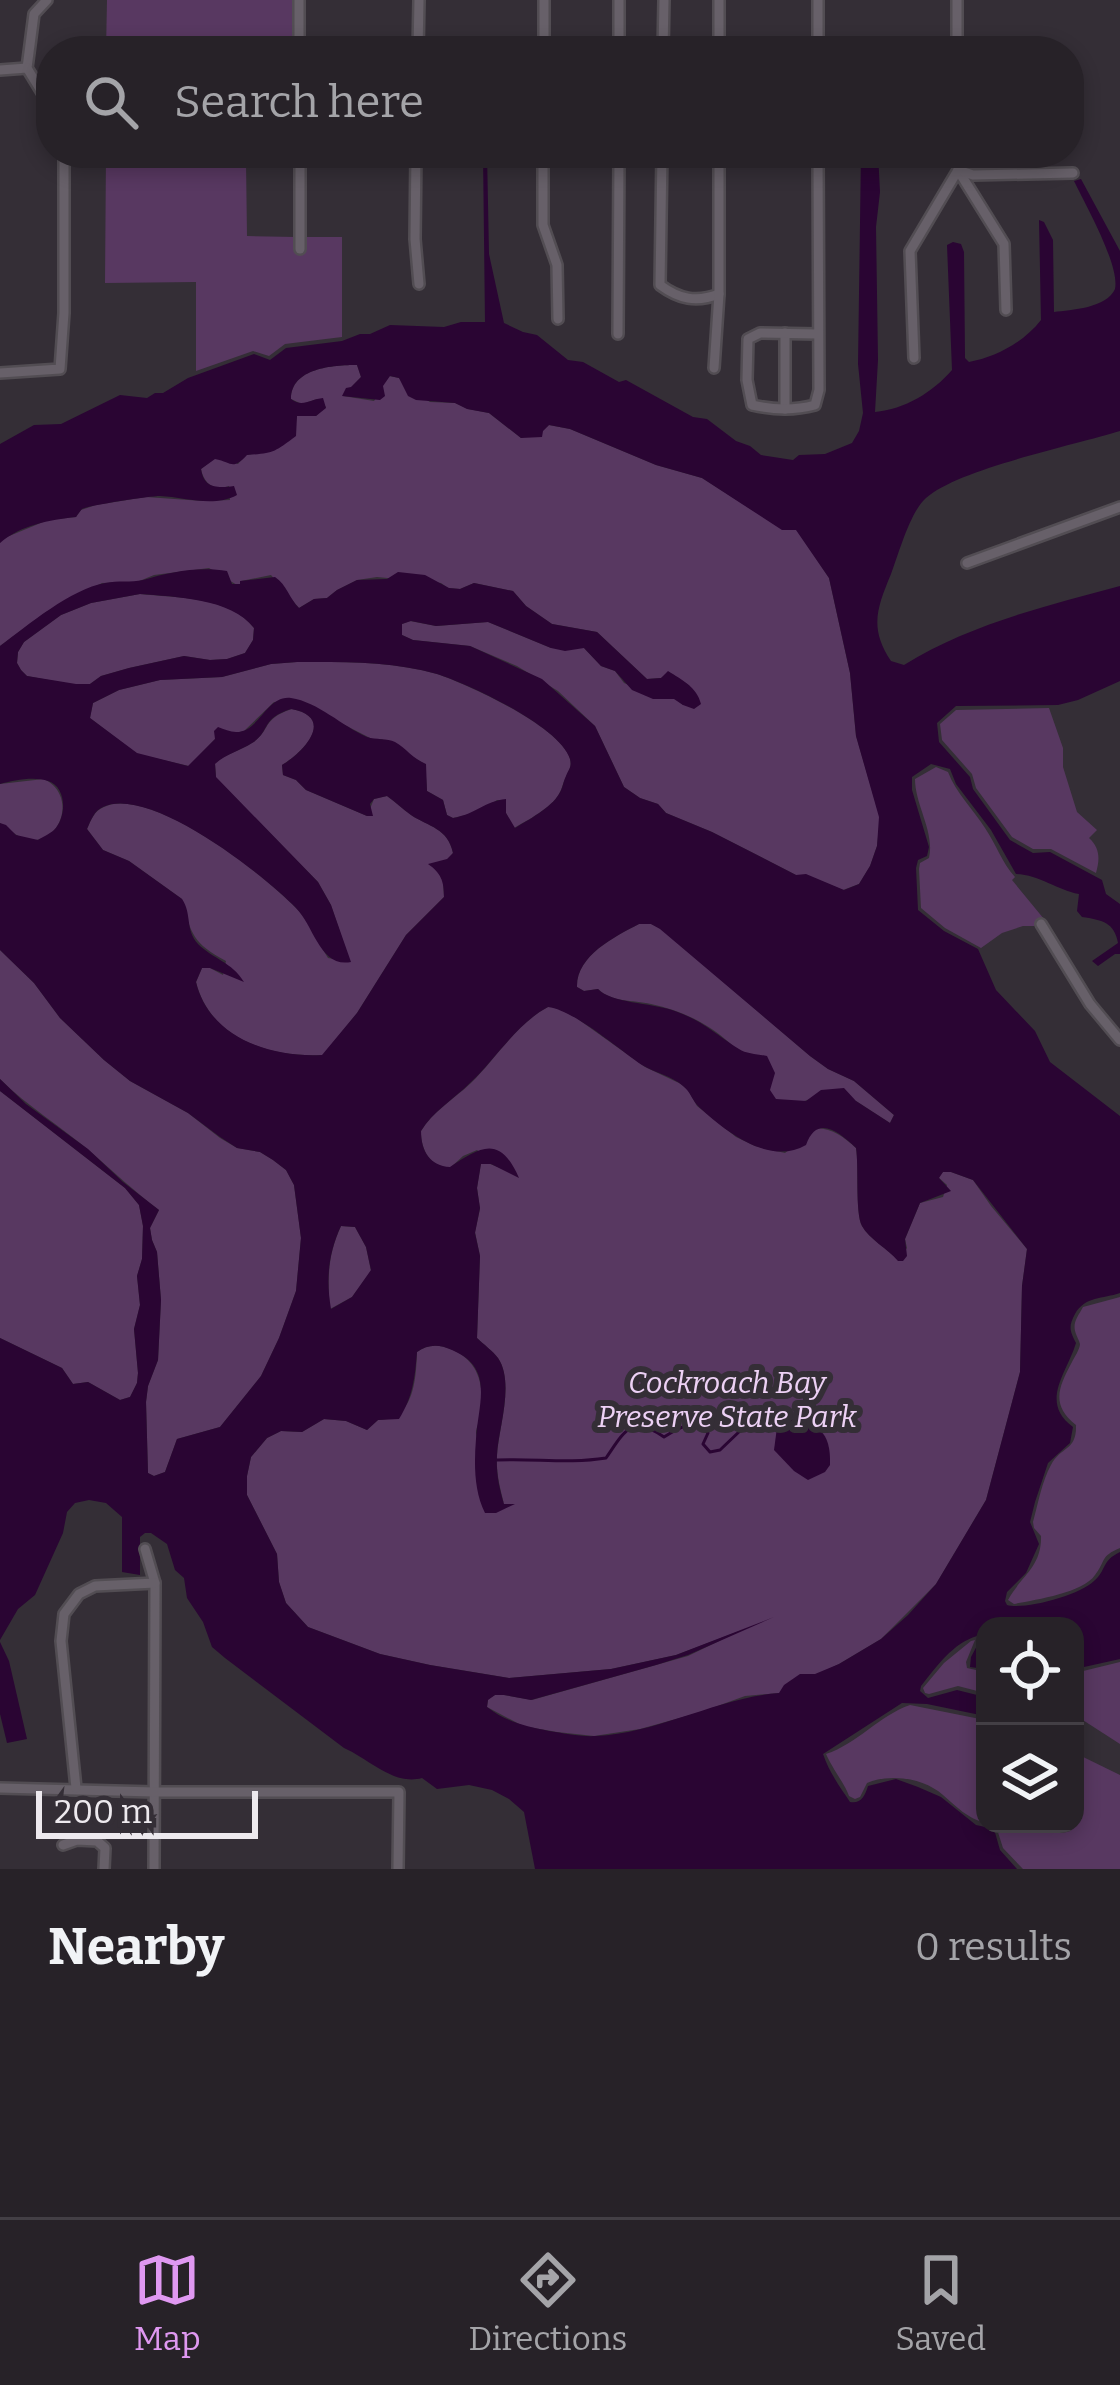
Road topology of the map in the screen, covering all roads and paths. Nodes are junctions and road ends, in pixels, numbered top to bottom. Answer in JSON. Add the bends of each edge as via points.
{"nodes":[{"id":1,"x":47,"y":0,"type":"edge"},
{"id":2,"x":299,"y":0,"type":"edge"},
{"id":3,"x":419,"y":0,"type":"edge"},
{"id":4,"x":544,"y":0,"type":"edge"},
{"id":5,"x":619,"y":0,"type":"edge"},
{"id":6,"x":664,"y":0,"type":"edge"},
{"id":7,"x":719,"y":0,"type":"edge"},
{"id":8,"x":818,"y":0,"type":"edge"},
{"id":9,"x":957,"y":0,"type":"edge"},
{"id":10,"x":299,"y":36,"type":"edge"},
{"id":11,"x":418,"y":36,"type":"edge"},
{"id":12,"x":544,"y":36,"type":"edge"},
{"id":13,"x":619,"y":36,"type":"edge"},
{"id":14,"x":663,"y":36,"type":"edge"},
{"id":15,"x":719,"y":36,"type":"edge"},
{"id":16,"x":818,"y":36,"type":"edge"},
{"id":17,"x":957,"y":36,"type":"edge"},
{"id":18,"x":27,"y":68,"type":"junction"},
{"id":19,"x":0,"y":70,"type":"edge"},
{"id":20,"x":36,"y":83,"type":"edge"},
{"id":21,"x":64,"y":168,"type":"edge"},
{"id":22,"x":300,"y":168,"type":"edge"},
{"id":23,"x":416,"y":168,"type":"edge"},
{"id":24,"x":543,"y":168,"type":"edge"},
{"id":25,"x":619,"y":168,"type":"edge"},
{"id":26,"x":662,"y":168,"type":"edge"},
{"id":27,"x":719,"y":168,"type":"edge"},
{"id":28,"x":818,"y":168,"type":"edge"},
{"id":29,"x":958,"y":170,"type":"junction"},
{"id":30,"x":1072,"y":173,"type":"dead end"},
{"id":31,"x":300,"y":249,"type":"dead end"},
{"id":32,"x":419,"y":284,"type":"dead end"},
{"id":33,"x":719,"y":294,"type":"junction"},
{"id":34,"x":1006,"y":310,"type":"dead end"},
{"id":35,"x":558,"y":319,"type":"dead end"},
{"id":36,"x":785,"y":333,"type":"junction"},
{"id":37,"x":618,"y":334,"type":"dead end"},
{"id":38,"x":817,"y":334,"type":"junction"},
{"id":39,"x":914,"y":358,"type":"dead end"},
{"id":40,"x":714,"y":368,"type":"dead end"},
{"id":41,"x":0,"y":374,"type":"edge"},
{"id":42,"x":785,"y":409,"type":"junction"},
{"id":43,"x":1120,"y":507,"type":"edge"},
{"id":44,"x":967,"y":563,"type":"dead end"},
{"id":45,"x":1041,"y":923,"type":"dead end"},
{"id":46,"x":1120,"y":1040,"type":"edge"},
{"id":47,"x":145,"y":1549,"type":"dead end"},
{"id":48,"x":155,"y":1583,"type":"junction"},
{"id":49,"x":0,"y":1788,"type":"edge"},
{"id":50,"x":76,"y":1788,"type":"junction"},
{"id":51,"x":154,"y":1792,"type":"junction"},
{"id":52,"x":63,"y":1846,"type":"dead end"},
{"id":53,"x":104,"y":1869,"type":"edge"},
{"id":54,"x":154,"y":1869,"type":"edge"},
{"id":55,"x":398,"y":1869,"type":"edge"}],
"edges":[{"from":1,"to":18,"type":"street","via":[[34,14]]},
{"from":2,"to":10,"type":"street"},
{"from":3,"to":11,"type":"street"},
{"from":4,"to":12,"type":"street"},
{"from":5,"to":13,"type":"street"},
{"from":6,"to":14,"type":"street"},
{"from":7,"to":15,"type":"street"},
{"from":8,"to":16,"type":"street"},
{"from":9,"to":17,"type":"street"},
{"from":18,"to":19,"type":"street"},
{"from":18,"to":20,"type":"street"},
{"from":21,"to":41,"type":"street","via":[[60,369]]},
{"from":22,"to":31,"type":"street"},
{"from":23,"to":32,"type":"street"},
{"from":24,"to":35,"type":"street"},
{"from":25,"to":37,"type":"street"},
{"from":26,"to":33,"type":"street","via":[[660,285],[679,298]]},
{"from":27,"to":33,"type":"street"},
{"from":28,"to":38,"type":"street"},
{"from":29,"to":30,"type":"street"},
{"from":29,"to":34,"type":"street","via":[[1004,244]]},
{"from":29,"to":39,"type":"street","via":[[910,251]]},
{"from":33,"to":40,"type":"street"},
{"from":36,"to":38,"type":"street"},
{"from":36,"to":42,"type":"street"},
{"from":36,"to":42,"type":"street","via":[[748,339],[747,380],[752,404]]},
{"from":38,"to":42,"type":"street","via":[[815,405]]},
{"from":43,"to":44,"type":"street"},
{"from":45,"to":46,"type":"street"},
{"from":47,"to":48,"type":"street"},
{"from":48,"to":50,"type":"street","via":[[95,1586],[64,1614]]},
{"from":48,"to":51,"type":"street"},
{"from":49,"to":50,"type":"street"},
{"from":50,"to":51,"type":"street"},
{"from":51,"to":54,"type":"street"},
{"from":51,"to":55,"type":"street","via":[[398,1792]]},
{"from":52,"to":53,"type":"street","via":[[98,1841]]}]}
